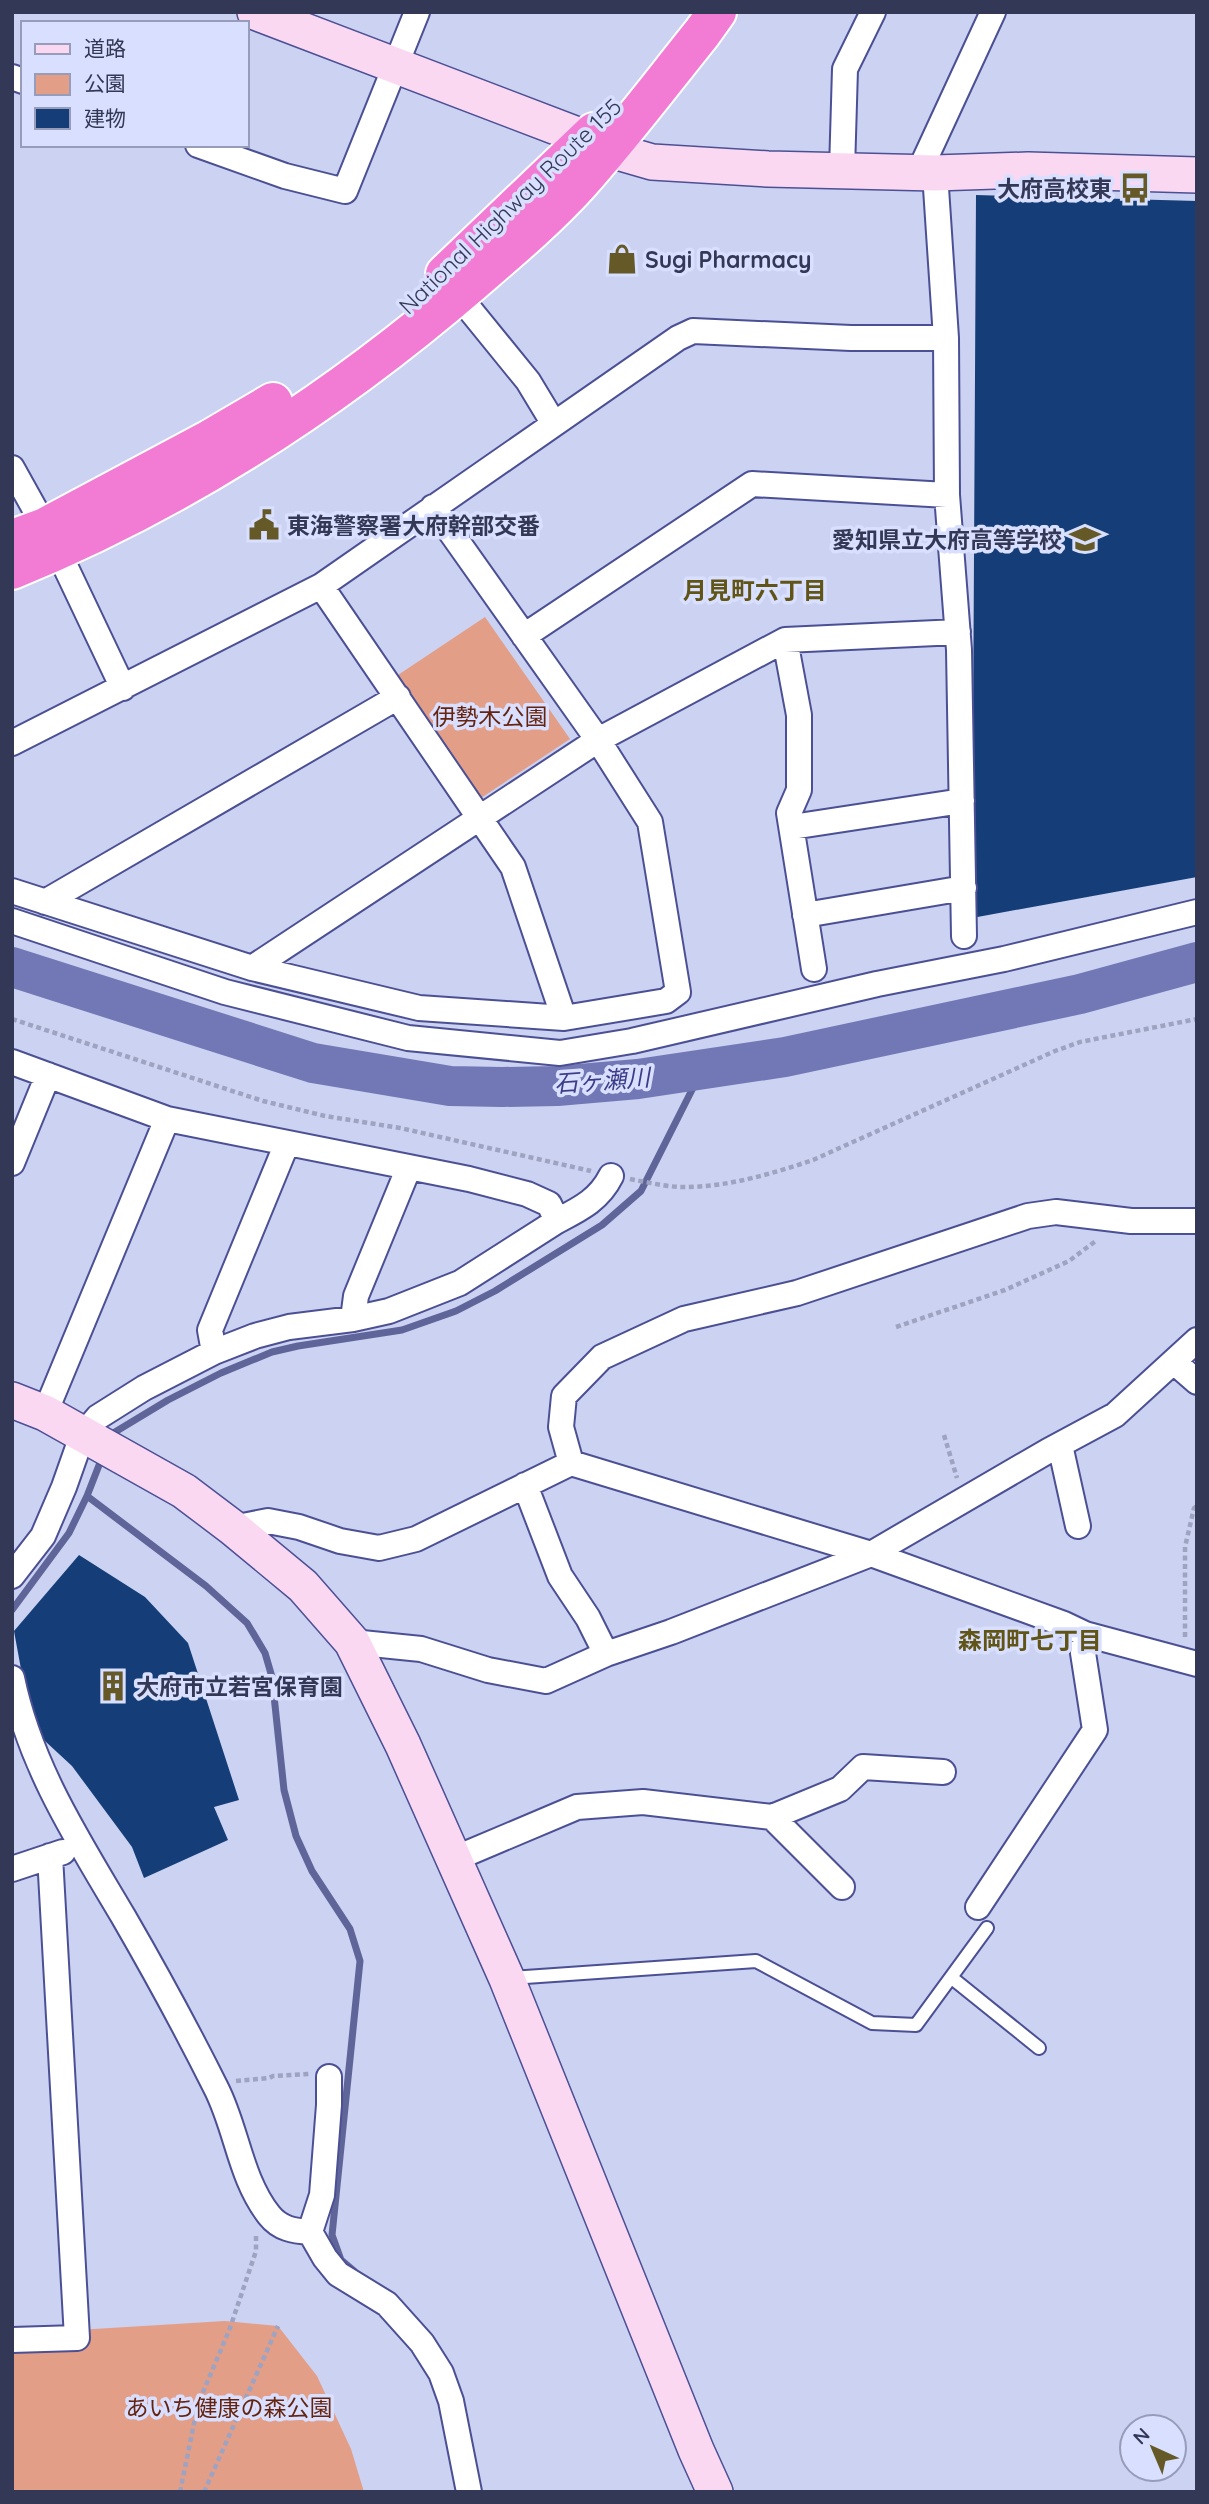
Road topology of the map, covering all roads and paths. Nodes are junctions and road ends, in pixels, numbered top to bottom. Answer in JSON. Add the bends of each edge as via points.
{"nodes":[{"id":1,"x":255,"y":12,"type":"edge"},
{"id":2,"x":417,"y":12,"type":"edge"},
{"id":3,"x":693,"y":12,"type":"edge"},
{"id":4,"x":717,"y":12,"type":"edge"},
{"id":5,"x":873,"y":12,"type":"edge"},
{"id":6,"x":993,"y":12,"type":"edge"},
{"id":7,"x":397,"y":65,"type":"junction"},
{"id":8,"x":598,"y":144,"type":"junction"},
{"id":9,"x":204,"y":147,"type":"edge"},
{"id":10,"x":842,"y":170,"type":"junction"},
{"id":11,"x":927,"y":172,"type":"junction"},
{"id":12,"x":1197,"y":176,"type":"edge"},
{"id":13,"x":458,"y":295,"type":"junction"},
{"id":14,"x":946,"y":338,"type":"junction"},
{"id":15,"x":554,"y":424,"type":"junction"},
{"id":16,"x":12,"y":468,"type":"edge"},
{"id":17,"x":947,"y":495,"type":"junction"},
{"id":18,"x":433,"y":507,"type":"junction"},
{"id":19,"x":38,"y":538,"type":"edge"},
{"id":20,"x":12,"y":570,"type":"edge"},
{"id":21,"x":321,"y":586,"type":"junction"},
{"id":22,"x":958,"y":632,"type":"junction"},
{"id":23,"x":524,"y":636,"type":"junction"},
{"id":24,"x":785,"y":640,"type":"junction"},
{"id":25,"x":123,"y":688,"type":"junction"},
{"id":26,"x":398,"y":697,"type":"junction"},
{"id":27,"x":597,"y":740,"type":"junction"},
{"id":28,"x":12,"y":743,"type":"edge"},
{"id":29,"x":962,"y":801,"type":"junction"},
{"id":30,"x":480,"y":816,"type":"junction"},
{"id":31,"x":792,"y":827,"type":"junction"},
{"id":32,"x":964,"y":888,"type":"junction"},
{"id":33,"x":12,"y":891,"type":"edge"},
{"id":34,"x":45,"y":902,"type":"junction"},
{"id":35,"x":1197,"y":912,"type":"edge"},
{"id":36,"x":805,"y":915,"type":"junction"},
{"id":37,"x":12,"y":920,"type":"edge"},
{"id":38,"x":964,"y":936,"type":"dead end"},
{"id":39,"x":253,"y":968,"type":"junction"},
{"id":40,"x":814,"y":969,"type":"dead end"},
{"id":41,"x":12,"y":1018,"type":"edge"},
{"id":42,"x":564,"y":1018,"type":"junction"},
{"id":43,"x":1197,"y":1019,"type":"edge"},
{"id":44,"x":12,"y":1062,"type":"edge"},
{"id":45,"x":48,"y":1075,"type":"junction"},
{"id":46,"x":167,"y":1119,"type":"junction"},
{"id":47,"x":287,"y":1143,"type":"junction"},
{"id":48,"x":12,"y":1163,"type":"edge"},
{"id":49,"x":409,"y":1167,"type":"junction"},
{"id":50,"x":611,"y":1176,"type":"junction"},
{"id":51,"x":1111,"y":1218,"type":"junction"},
{"id":52,"x":557,"y":1221,"type":"junction"},
{"id":53,"x":1197,"y":1221,"type":"edge"},
{"id":54,"x":353,"y":1320,"type":"junction"},
{"id":55,"x":897,"y":1327,"type":"dead end"},
{"id":56,"x":1197,"y":1340,"type":"edge"},
{"id":57,"x":214,"y":1352,"type":"junction"},
{"id":58,"x":1174,"y":1363,"type":"junction"},
{"id":59,"x":1197,"y":1382,"type":"edge"},
{"id":60,"x":12,"y":1400,"type":"edge"},
{"id":61,"x":45,"y":1413,"type":"junction"},
{"id":62,"x":944,"y":1435,"type":"dead end"},
{"id":63,"x":97,"y":1444,"type":"junction"},
{"id":64,"x":1059,"y":1446,"type":"junction"},
{"id":65,"x":571,"y":1463,"type":"junction"},
{"id":66,"x":525,"y":1485,"type":"junction"},
{"id":67,"x":963,"y":1500,"type":"junction"},
{"id":68,"x":1197,"y":1506,"type":"edge"},
{"id":69,"x":1078,"y":1526,"type":"dead end"},
{"id":70,"x":233,"y":1528,"type":"junction"},
{"id":71,"x":872,"y":1554,"type":"junction"},
{"id":72,"x":12,"y":1576,"type":"edge"},
{"id":73,"x":1085,"y":1634,"type":"junction"},
{"id":74,"x":352,"y":1642,"type":"junction"},
{"id":75,"x":606,"y":1654,"type":"junction"},
{"id":76,"x":1191,"y":1664,"type":"edge"},
{"id":77,"x":12,"y":1678,"type":"edge"},
{"id":78,"x":943,"y":1772,"type":"dead end"},
{"id":79,"x":772,"y":1817,"type":"junction"},
{"id":80,"x":80,"y":1846,"type":"junction"},
{"id":81,"x":50,"y":1856,"type":"junction"},
{"id":82,"x":454,"y":1859,"type":"junction"},
{"id":83,"x":12,"y":1869,"type":"edge"},
{"id":84,"x":842,"y":1886,"type":"dead end"},
{"id":85,"x":982,"y":1918,"type":"joint"},
{"id":86,"x":952,"y":1978,"type":"junction"},
{"id":87,"x":508,"y":1979,"type":"junction"},
{"id":88,"x":1040,"y":2048,"type":"dead end"},
{"id":89,"x":329,"y":2077,"type":"joint"},
{"id":90,"x":215,"y":2085,"type":"junction"},
{"id":91,"x":251,"y":2188,"type":"junction"},
{"id":92,"x":310,"y":2232,"type":"junction"},
{"id":93,"x":278,"y":2326,"type":"dead end"},
{"id":94,"x":12,"y":2340,"type":"edge"},
{"id":95,"x":180,"y":2492,"type":"edge"},
{"id":96,"x":204,"y":2492,"type":"edge"},
{"id":97,"x":469,"y":2492,"type":"edge"},
{"id":98,"x":715,"y":2492,"type":"edge"}],
"edges":[{"from":1,"to":7,"type":"street"},
{"from":2,"to":7,"type":"street"},
{"from":3,"to":8,"type":"highway","name":"National Highway Route 155","via":[[632,88]]},
{"from":4,"to":8,"type":"highway","name":"National Highway Route 155"},
{"from":5,"to":10,"type":"street","via":[[845,69]]},
{"from":6,"to":11,"type":"street"},
{"from":7,"to":8,"type":"street"},
{"from":7,"to":9,"type":"street","via":[[345,191],[285,176]]},
{"from":8,"to":10,"type":"street","via":[[652,162]]},
{"from":8,"to":13,"type":"highway","name":"National Highway Route 155","via":[[577,186]]},
{"from":8,"to":19,"type":"highway","name":"National Highway Route 155","via":[[382,326],[254,415]]},
{"from":10,"to":11,"type":"street"},
{"from":11,"to":12,"type":"street"},
{"from":11,"to":14,"type":"street"},
{"from":13,"to":15,"type":"street","via":[[528,381]]},
{"from":13,"to":19,"type":"highway","name":"National Highway Route 155","via":[[351,380],[223,465],[137,512]]},
{"from":14,"to":15,"type":"street","via":[[692,331]]},
{"from":14,"to":17,"type":"street"},
{"from":15,"to":18,"type":"street"},
{"from":16,"to":19,"type":"street"},
{"from":17,"to":22,"type":"street"},
{"from":17,"to":23,"type":"street","via":[[752,484]]},
{"from":18,"to":21,"type":"street"},
{"from":18,"to":23,"type":"street"},
{"from":19,"to":20,"type":"highway","name":"National Highway Route 155"},
{"from":19,"to":25,"type":"street"},
{"from":21,"to":25,"type":"street"},
{"from":21,"to":26,"type":"street"},
{"from":22,"to":24,"type":"street"},
{"from":22,"to":29,"type":"street"},
{"from":23,"to":27,"type":"street"},
{"from":24,"to":27,"type":"street"},
{"from":24,"to":31,"type":"street","via":[[800,715],[799,790],[789,813]]},
{"from":25,"to":28,"type":"street"},
{"from":26,"to":30,"type":"street"},
{"from":26,"to":34,"type":"street"},
{"from":27,"to":30,"type":"street"},
{"from":27,"to":42,"type":"street","via":[[650,822],[678,992],[666,1001]]},
{"from":29,"to":31,"type":"street"},
{"from":29,"to":32,"type":"street"},
{"from":30,"to":39,"type":"street"},
{"from":30,"to":42,"type":"street","via":[[513,867]]},
{"from":31,"to":36,"type":"street"},
{"from":32,"to":36,"type":"street"},
{"from":32,"to":38,"type":"street"},
{"from":33,"to":34,"type":"street"},
{"from":34,"to":39,"type":"street"},
{"from":35,"to":37,"type":"street","via":[[643,1039],[560,1053],[408,1038],[225,992]]},
{"from":36,"to":40,"type":"street"},
{"from":39,"to":42,"type":"street","via":[[419,1008]]},
{"from":41,"to":50,"type":"path","via":[[263,1101]]},
{"from":43,"to":50,"type":"path","via":[[1055,1051],[813,1160],[774,1173],[678,1187]]},
{"from":44,"to":45,"type":"street"},
{"from":45,"to":46,"type":"street"},
{"from":45,"to":48,"type":"street"},
{"from":46,"to":47,"type":"street"},
{"from":46,"to":61,"type":"street"},
{"from":47,"to":49,"type":"street"},
{"from":47,"to":57,"type":"street","via":[[210,1331]]},
{"from":49,"to":52,"type":"street","via":[[527,1194],[549,1204]]},
{"from":49,"to":54,"type":"street","via":[[356,1296]]},
{"from":50,"to":52,"type":"street","via":[[591,1203]]},
{"from":51,"to":53,"type":"street"},
{"from":51,"to":55,"type":"path","via":[[1100,1237],[1069,1261],[1004,1290]]},
{"from":51,"to":65,"type":"street","via":[[1056,1212],[1028,1216],[797,1293],[684,1319],[601,1357],[564,1396],[561,1427]]},
{"from":52,"to":54,"type":"street","via":[[460,1283]]},
{"from":54,"to":57,"type":"street","via":[[289,1327]]},
{"from":56,"to":58,"type":"street"},
{"from":57,"to":63,"type":"street","via":[[98,1417]]},
{"from":58,"to":59,"type":"street"},
{"from":58,"to":64,"type":"street","via":[[1115,1416]]},
{"from":60,"to":61,"type":"street"},
{"from":61,"to":63,"type":"street"},
{"from":62,"to":67,"type":"path"},
{"from":63,"to":70,"type":"street","via":[[184,1491]]},
{"from":63,"to":72,"type":"street","via":[[64,1488],[43,1536]]},
{"from":64,"to":67,"type":"street"},
{"from":64,"to":69,"type":"street"},
{"from":65,"to":66,"type":"street"},
{"from":65,"to":71,"type":"street"},
{"from":66,"to":70,"type":"street","via":[[415,1539],[379,1548],[268,1521]]},
{"from":66,"to":75,"type":"street","via":[[560,1576]]},
{"from":67,"to":71,"type":"street"},
{"from":68,"to":76,"type":"path","via":[[1185,1546],[1184,1603]]},
{"from":70,"to":74,"type":"street","via":[[303,1586]]},
{"from":71,"to":73,"type":"street"},
{"from":71,"to":75,"type":"street"},
{"from":73,"to":76,"type":"street"},
{"from":73,"to":85,"type":"street","via":[[1083,1653],[1095,1730]]},
{"from":74,"to":75,"type":"street","via":[[421,1649],[488,1670],[546,1681]]},
{"from":74,"to":82,"type":"street"},
{"from":77,"to":80,"type":"street","via":[[33,1751]]},
{"from":78,"to":79,"type":"street","via":[[863,1767],[840,1789]]},
{"from":79,"to":82,"type":"street","via":[[643,1801],[577,1807]]},
{"from":79,"to":84,"type":"street"},
{"from":80,"to":81,"type":"street"},
{"from":80,"to":90,"type":"street"},
{"from":81,"to":83,"type":"street"},
{"from":81,"to":94,"type":"street","via":[[77,2338]]},
{"from":82,"to":87,"type":"street"},
{"from":85,"to":86,"type":"lane"},
{"from":86,"to":87,"type":"lane","via":[[916,2025],[872,2023],[756,1961]]},
{"from":86,"to":88,"type":"lane"},
{"from":87,"to":98,"type":"street"},
{"from":89,"to":90,"type":"path","via":[[316,2073],[273,2076]]},
{"from":89,"to":92,"type":"street","via":[[322,2195]]},
{"from":90,"to":91,"type":"street"},
{"from":91,"to":92,"type":"street","via":[[270,2217],[290,2231]]},
{"from":91,"to":95,"type":"path","via":[[256,2251],[198,2404]]},
{"from":92,"to":97,"type":"street","via":[[338,2274],[387,2304],[422,2343],[441,2373],[452,2401]]},
{"from":93,"to":96,"type":"path"}]}
